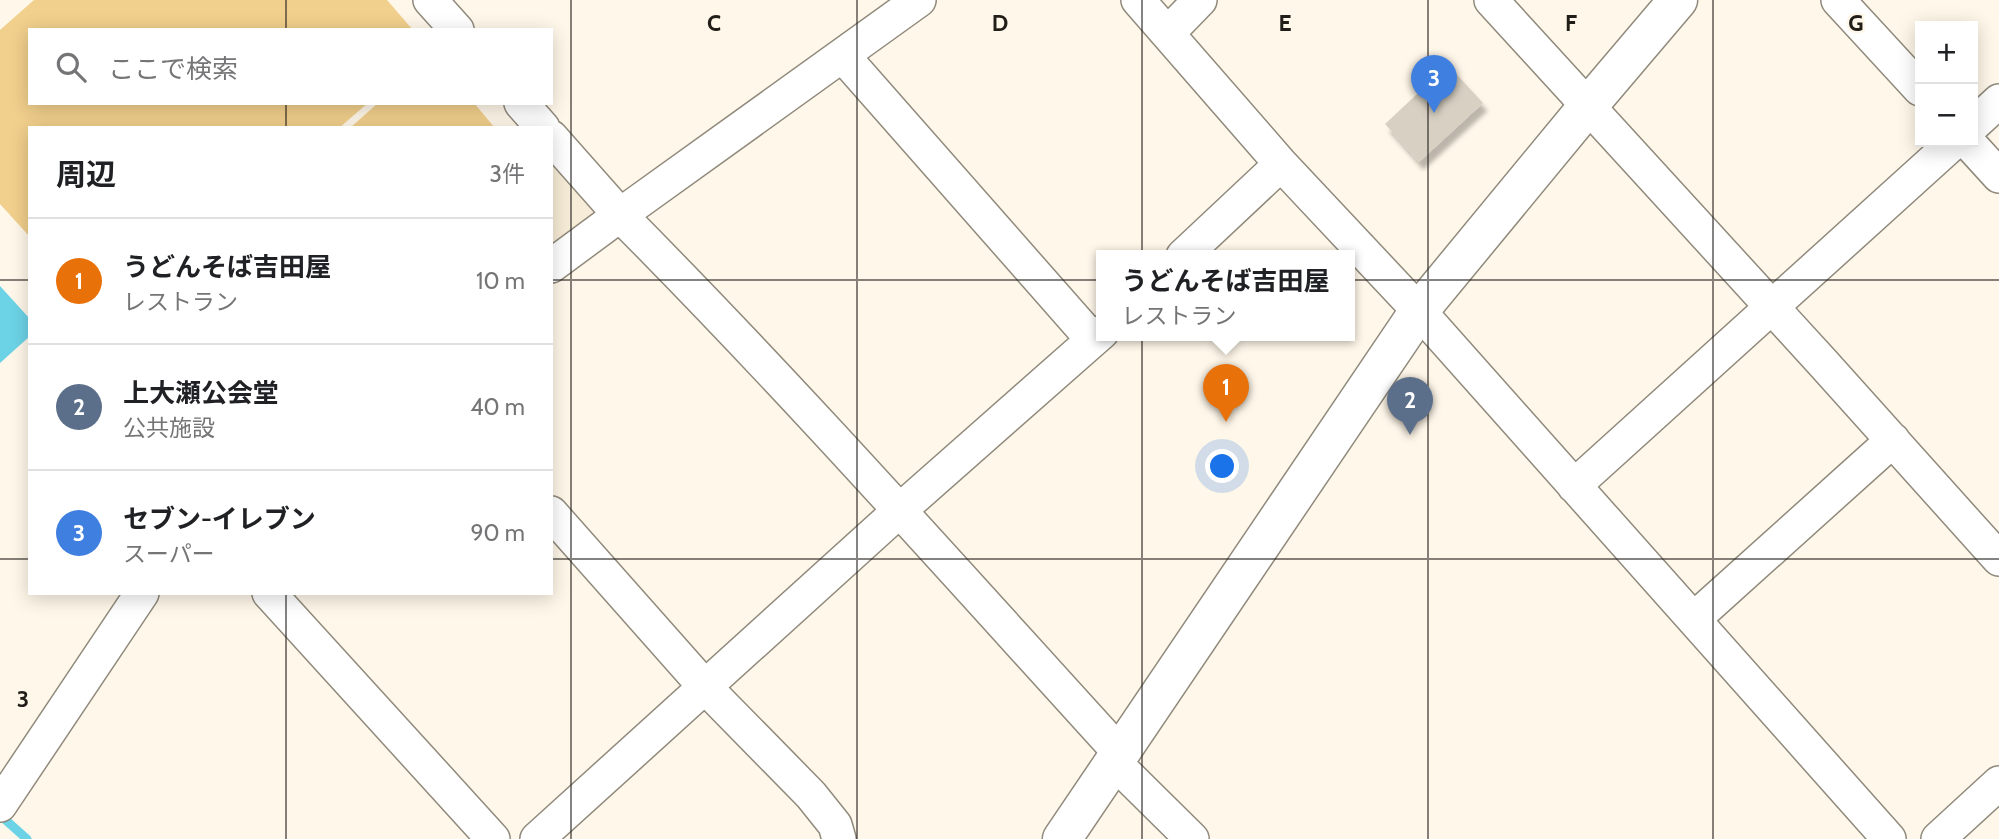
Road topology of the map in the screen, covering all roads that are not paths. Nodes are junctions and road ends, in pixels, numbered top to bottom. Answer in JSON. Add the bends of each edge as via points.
{"nodes":[{"id":1,"x":430,"y":0,"type":"edge"},
{"id":2,"x":919,"y":0,"type":"edge"},
{"id":3,"x":1138,"y":0,"type":"edge"},
{"id":4,"x":1200,"y":0,"type":"edge"},
{"id":5,"x":1491,"y":0,"type":"edge"},
{"id":6,"x":1678,"y":0,"type":"edge"},
{"id":7,"x":1838,"y":0,"type":"edge"},
{"id":8,"x":455,"y":28,"type":"edge"},
{"id":9,"x":1168,"y":33,"type":"junction"},
{"id":10,"x":843,"y":56,"type":"junction"},
{"id":11,"x":1915,"y":84,"type":"edge"},
{"id":12,"x":1999,"y":101,"type":"edge"},
{"id":13,"x":523,"y":105,"type":"edge"},
{"id":14,"x":1588,"y":106,"type":"junction"},
{"id":15,"x":1978,"y":120,"type":"edge"},
{"id":16,"x":541,"y":126,"type":"edge"},
{"id":17,"x":553,"y":139,"type":"edge"},
{"id":18,"x":1948,"y":147,"type":"edge"},
{"id":19,"x":1973,"y":147,"type":"edge"},
{"id":20,"x":1281,"y":164,"type":"junction"},
{"id":21,"x":1999,"y":176,"type":"edge"},
{"id":22,"x":620,"y":215,"type":"junction"},
{"id":23,"x":1189,"y":250,"type":"edge"},
{"id":24,"x":553,"y":265,"type":"edge"},
{"id":25,"x":1772,"y":307,"type":"junction"},
{"id":26,"x":1419,"y":311,"type":"junction"},
{"id":27,"x":1096,"y":334,"type":"edge"},
{"id":28,"x":1096,"y":338,"type":"edge"},
{"id":29,"x":1893,"y":440,"type":"junction"},
{"id":30,"x":1574,"y":486,"type":"junction"},
{"id":31,"x":900,"y":510,"type":"junction"},
{"id":32,"x":553,"y":515,"type":"edge"},
{"id":33,"x":1999,"y":559,"type":"edge"},
{"id":34,"x":141,"y":595,"type":"edge"},
{"id":35,"x":271,"y":595,"type":"edge"},
{"id":36,"x":1694,"y":619,"type":"junction"},
{"id":37,"x":706,"y":688,"type":"junction"},
{"id":38,"x":1117,"y":758,"type":"junction"},
{"id":39,"x":1999,"y":783,"type":"edge"},
{"id":40,"x":0,"y":805,"type":"edge"},
{"id":41,"x":493,"y":839,"type":"edge"},
{"id":42,"x":537,"y":839,"type":"edge"},
{"id":43,"x":839,"y":839,"type":"edge"},
{"id":44,"x":1062,"y":839,"type":"edge"},
{"id":45,"x":1192,"y":839,"type":"edge"},
{"id":46,"x":1889,"y":839,"type":"edge"},
{"id":47,"x":1938,"y":839,"type":"edge"}],
"edges":[{"from":1,"to":8,"type":"street"},
{"from":2,"to":10,"type":"street"},
{"from":3,"to":9,"type":"street"},
{"from":4,"to":9,"type":"street"},
{"from":5,"to":14,"type":"street"},
{"from":6,"to":14,"type":"street"},
{"from":7,"to":11,"type":"street"},
{"from":9,"to":20,"type":"street"},
{"from":10,"to":22,"type":"street"},
{"from":10,"to":27,"type":"street"},
{"from":12,"to":15,"type":"street"},
{"from":13,"to":16,"type":"street"},
{"from":14,"to":25,"type":"street"},
{"from":14,"to":26,"type":"street"},
{"from":17,"to":22,"type":"street"},
{"from":18,"to":25,"type":"street"},
{"from":19,"to":21,"type":"street"},
{"from":20,"to":23,"type":"street"},
{"from":20,"to":26,"type":"street"},
{"from":22,"to":24,"type":"street"},
{"from":22,"to":31,"type":"street"},
{"from":25,"to":29,"type":"street"},
{"from":25,"to":30,"type":"street"},
{"from":26,"to":30,"type":"street"},
{"from":26,"to":38,"type":"street"},
{"from":28,"to":31,"type":"street"},
{"from":29,"to":33,"type":"street"},
{"from":29,"to":36,"type":"street"},
{"from":30,"to":36,"type":"street"},
{"from":31,"to":37,"type":"street"},
{"from":31,"to":38,"type":"street"},
{"from":32,"to":37,"type":"street"},
{"from":34,"to":40,"type":"street"},
{"from":35,"to":41,"type":"street"},
{"from":36,"to":46,"type":"street"},
{"from":37,"to":42,"type":"street"},
{"from":37,"to":43,"type":"street","via":[[811,795],[835,825]]},
{"from":38,"to":44,"type":"street"},
{"from":38,"to":45,"type":"street"},
{"from":39,"to":47,"type":"street"}]}
